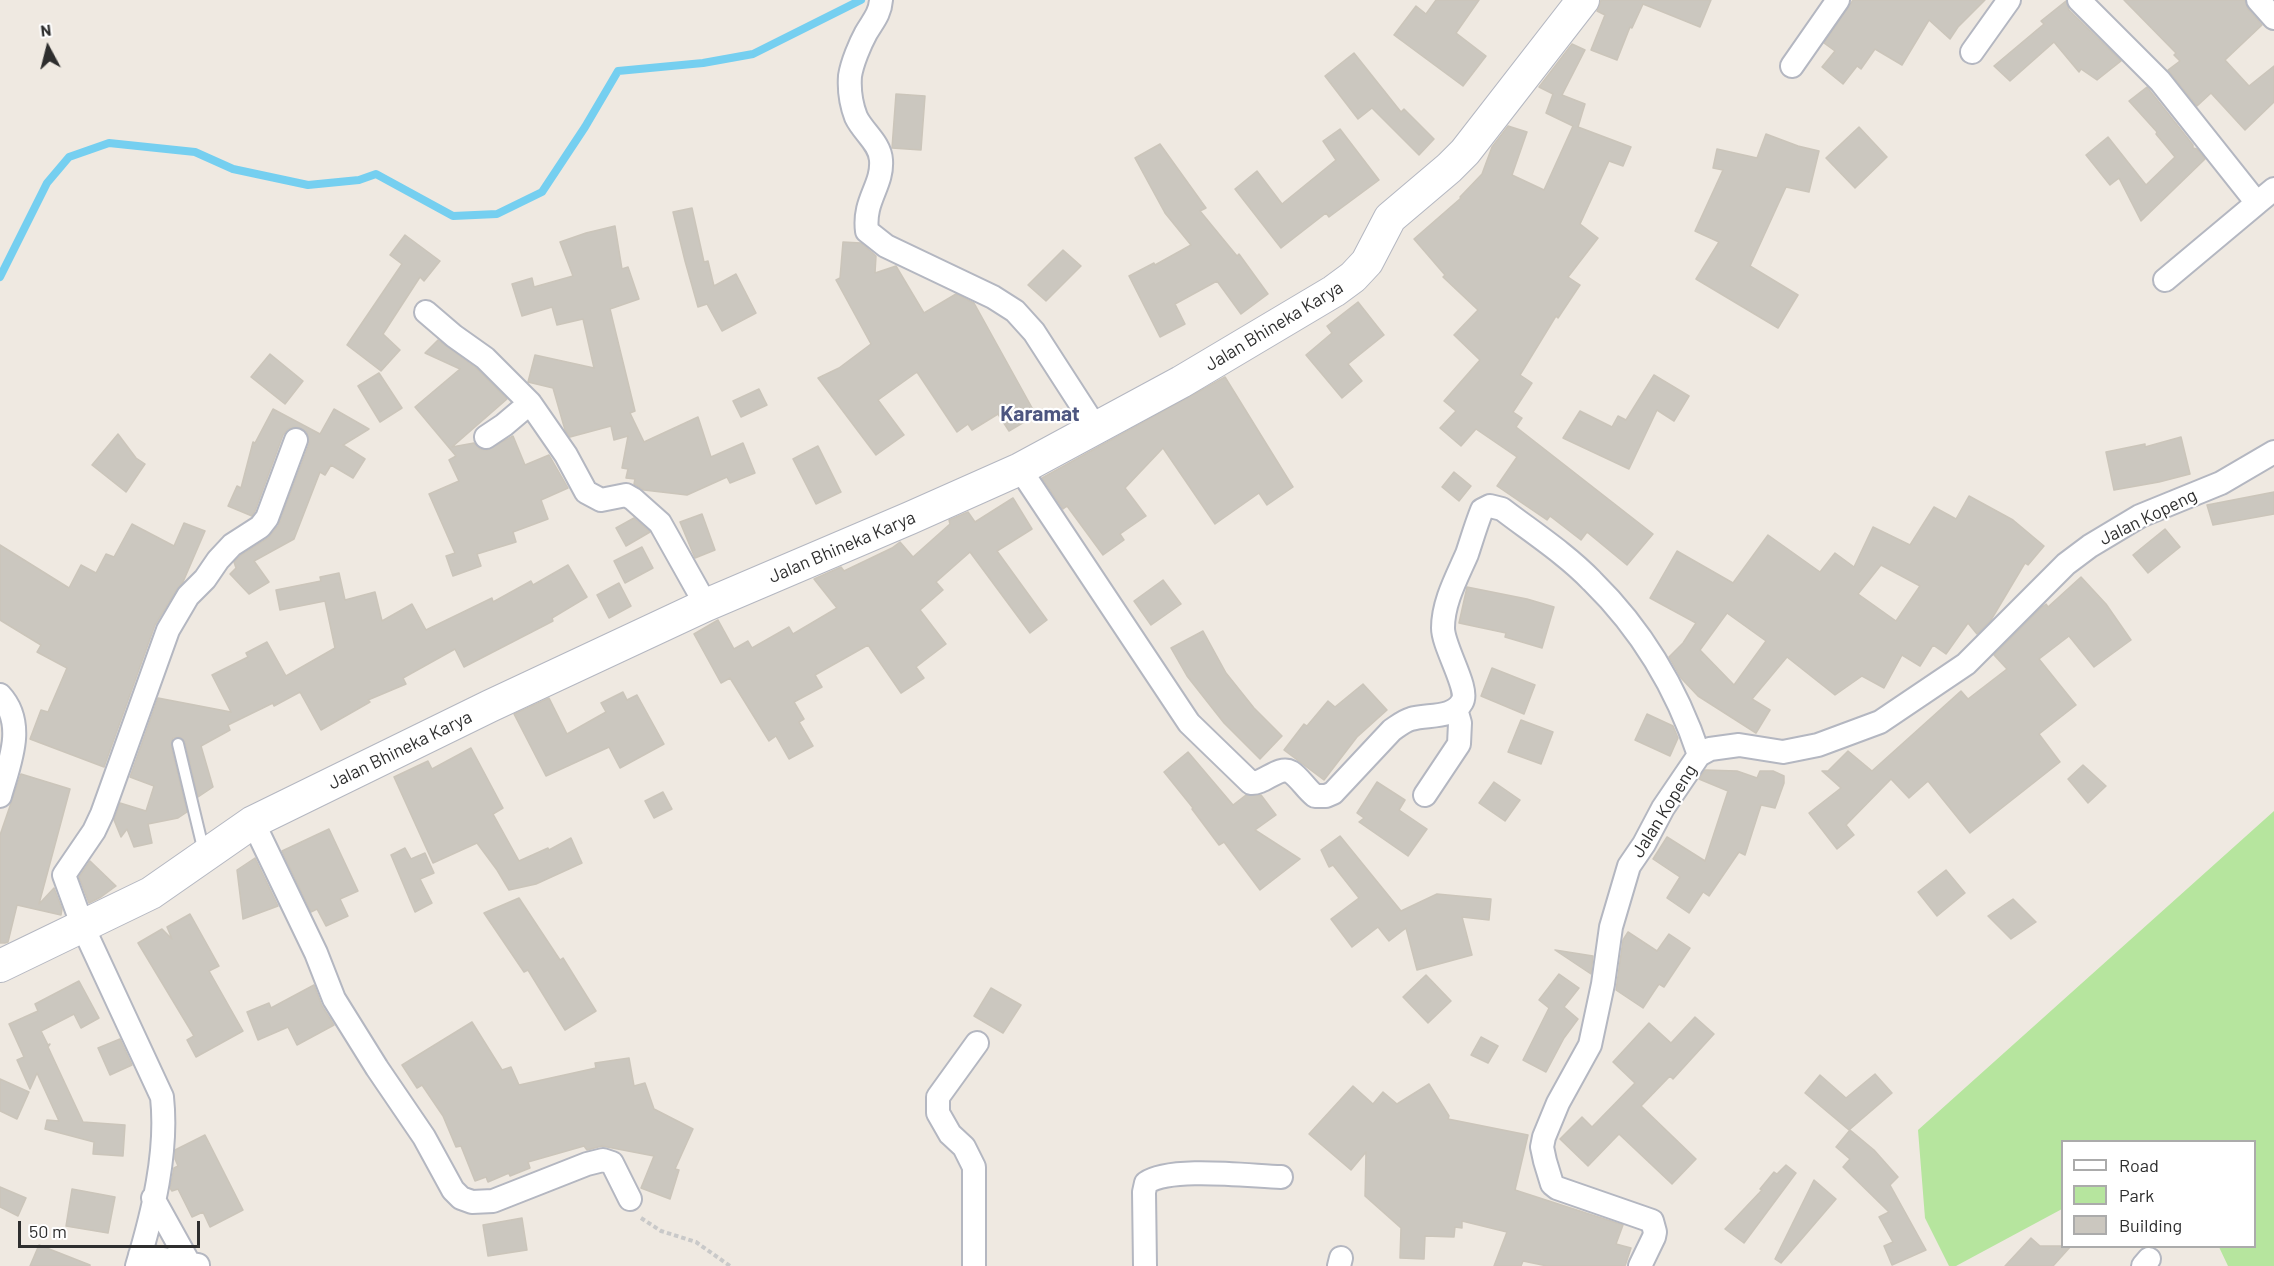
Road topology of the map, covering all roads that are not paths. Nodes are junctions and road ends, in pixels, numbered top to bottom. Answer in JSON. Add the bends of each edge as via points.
{"nodes":[{"id":1,"x":881,"y":0,"type":"edge"},
{"id":2,"x":1583,"y":0,"type":"edge"},
{"id":3,"x":1838,"y":0,"type":"edge"},
{"id":4,"x":2008,"y":0,"type":"edge"},
{"id":5,"x":2079,"y":0,"type":"edge"},
{"id":6,"x":2258,"y":0,"type":"edge"},
{"id":7,"x":2274,"y":18,"type":"edge"},
{"id":8,"x":1972,"y":52,"type":"dead end"},
{"id":9,"x":1792,"y":66,"type":"dead end"},
{"id":10,"x":2265,"y":196,"type":"edge"},
{"id":11,"x":2165,"y":280,"type":"dead end"},
{"id":12,"x":426,"y":312,"type":"dead end"},
{"id":13,"x":530,"y":403,"type":"junction"},
{"id":14,"x":1096,"y":428,"type":"junction"},
{"id":15,"x":486,"y":437,"type":"dead end"},
{"id":16,"x":296,"y":440,"type":"dead end"},
{"id":17,"x":2274,"y":452,"type":"edge"},
{"id":18,"x":1020,"y":469,"type":"junction"},
{"id":19,"x":706,"y":605,"type":"junction"},
{"id":20,"x":0,"y":695,"type":"edge"},
{"id":21,"x":1456,"y":709,"type":"junction"},
{"id":22,"x":178,"y":744,"type":"dead end"},
{"id":23,"x":1699,"y":755,"type":"junction"},
{"id":24,"x":1425,"y":795,"type":"dead end"},
{"id":25,"x":0,"y":796,"type":"edge"},
{"id":26,"x":253,"y":822,"type":"junction"},
{"id":27,"x":205,"y":855,"type":"junction"},
{"id":28,"x":83,"y":927,"type":"junction"},
{"id":29,"x":0,"y":966,"type":"edge"},
{"id":30,"x":977,"y":1044,"type":"dead end"},
{"id":31,"x":1281,"y":1177,"type":"dead end"},
{"id":32,"x":153,"y":1198,"type":"junction"},
{"id":33,"x":630,"y":1199,"type":"dead end"},
{"id":34,"x":138,"y":1260,"type":"edge"},
{"id":35,"x":197,"y":1265,"type":"edge"},
{"id":36,"x":974,"y":1266,"type":"edge"},
{"id":37,"x":1144,"y":1266,"type":"edge"},
{"id":38,"x":1640,"y":1266,"type":"edge"}],
"edges":[{"from":1,"to":14,"type":"street","via":[[881,11],[866,33],[850,74],[850,96],[857,117],[880,151],[880,176],[865,218],[867,231],[886,246],[1015,311],[1034,332]]},
{"from":2,"to":14,"type":"street","name":"Jalan Bhineka Karya","via":[[1465,152],[1390,218],[1367,262],[1353,277],[1181,382]]},
{"from":3,"to":9,"type":"street"},
{"from":4,"to":8,"type":"street"},
{"from":5,"to":10,"type":"street"},
{"from":6,"to":7,"type":"street"},
{"from":10,"to":11,"type":"street"},
{"from":12,"to":13,"type":"street","via":[[485,358]]},
{"from":13,"to":15,"type":"street"},
{"from":13,"to":19,"type":"street","via":[[586,492],[601,500],[626,495],[660,523]]},
{"from":14,"to":18,"type":"street","name":"Jalan Bhineka Karya"},
{"from":16,"to":28,"type":"street","via":[[267,518],[218,560],[178,610],[168,630],[102,814],[64,875]]},
{"from":17,"to":23,"type":"street","name":"Jalan Kopeng","via":[[2221,483],[2140,516],[2090,546],[2066,564],[1966,664],[1880,722],[1818,745],[1783,752],[1739,745],[1710,749]]},
{"from":18,"to":19,"type":"street","name":"Jalan Bhineka Karya"},
{"from":18,"to":21,"type":"street","via":[[1190,723],[1251,783],[1262,782],[1282,770],[1290,771],[1307,790],[1316,796],[1326,796],[1347,781],[1402,723]]},
{"from":19,"to":26,"type":"street","name":"Jalan Bhineka Karya"},
{"from":20,"to":25,"type":"street","via":[[10,711],[15,737]]},
{"from":21,"to":23,"type":"street","via":[[1463,701],[1464,691],[1444,641],[1445,608],[1482,510],[1496,506],[1591,579],[1631,624],[1659,664]]},
{"from":21,"to":24,"type":"street","via":[[1460,744]]},
{"from":22,"to":27,"type":"lane"},
{"from":23,"to":38,"type":"street","name":"Jalan Kopeng","via":[[1629,866],[1611,927],[1604,984],[1590,1045],[1558,1103],[1542,1147],[1550,1179],[1557,1188],[1652,1221],[1654,1237]]},
{"from":26,"to":27,"type":"street","name":"Jalan Bhineka Karya"},
{"from":26,"to":33,"type":"street","via":[[334,999],[424,1137],[453,1190],[461,1198],[479,1203],[493,1201],[603,1160],[612,1163]]},
{"from":27,"to":28,"type":"street","name":"Jalan Bhineka Karya","via":[[151,893]]},
{"from":28,"to":29,"type":"street","name":"Jalan Bhineka Karya"},
{"from":28,"to":32,"type":"street","via":[[162,1097],[163,1144]]},
{"from":30,"to":36,"type":"street","via":[[938,1097],[938,1113],[974,1167]]},
{"from":31,"to":37,"type":"street","via":[[1197,1173],[1154,1177],[1143,1192]]},
{"from":32,"to":34,"type":"street"},
{"from":32,"to":35,"type":"street"},
{"from":34,"to":35,"type":"street"}]}
